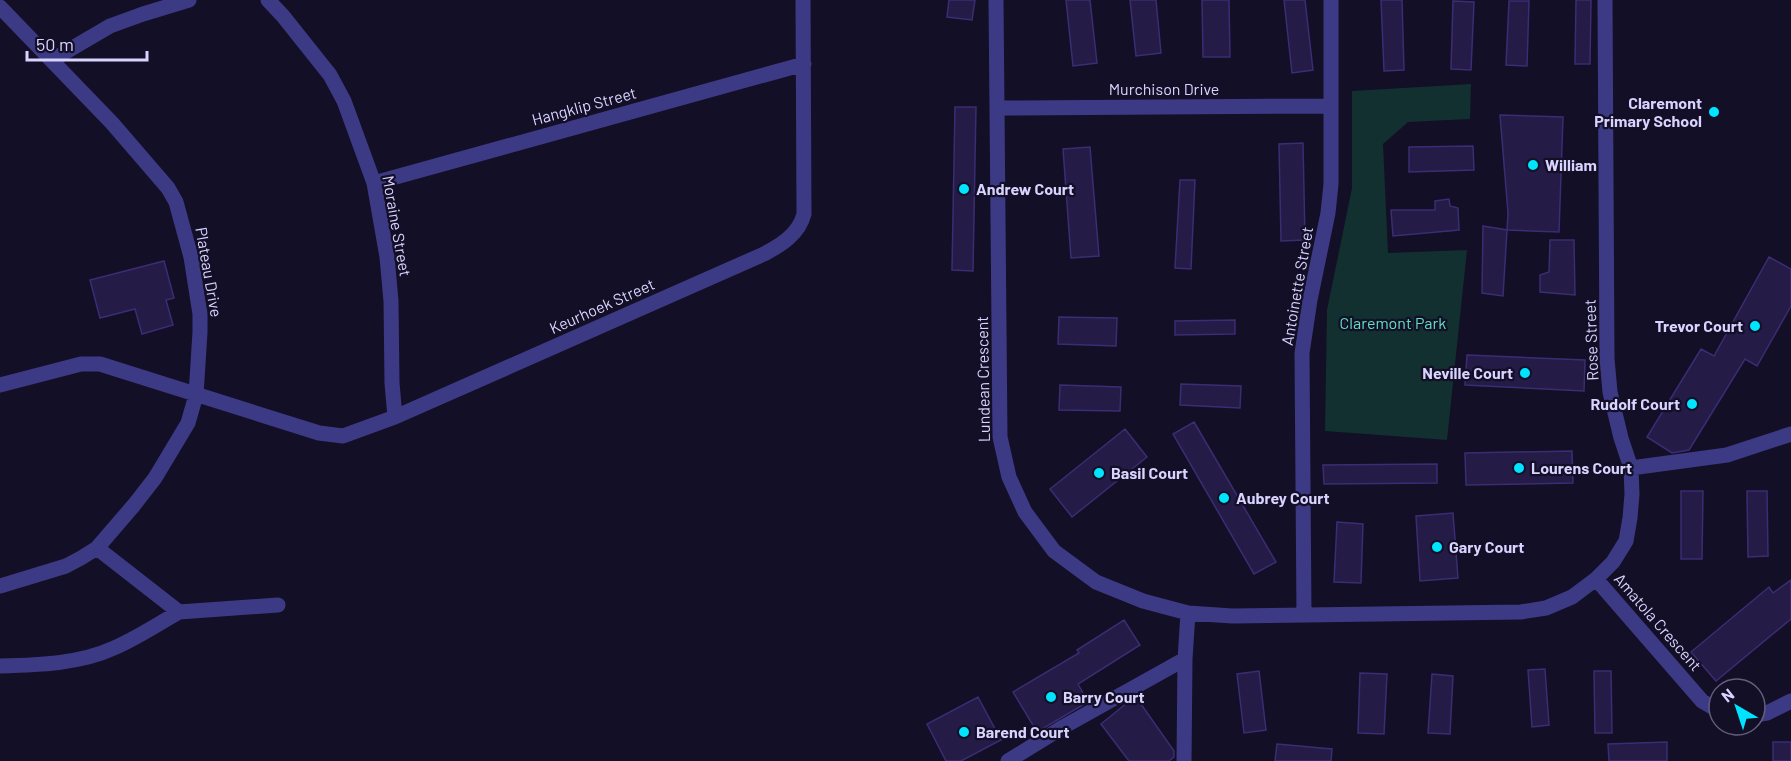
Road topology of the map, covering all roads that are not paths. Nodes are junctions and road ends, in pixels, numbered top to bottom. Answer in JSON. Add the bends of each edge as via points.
{"nodes":[{"id":1,"x":189,"y":0,"type":"edge"},
{"id":2,"x":268,"y":0,"type":"edge"},
{"id":3,"x":803,"y":0,"type":"edge"},
{"id":4,"x":996,"y":0,"type":"edge"},
{"id":5,"x":1330,"y":0,"type":"edge"},
{"id":6,"x":1605,"y":0,"type":"edge"},
{"id":7,"x":0,"y":7,"type":"edge"},
{"id":8,"x":52,"y":60,"type":"junction"},
{"id":9,"x":804,"y":64,"type":"junction"},
{"id":10,"x":1330,"y":106,"type":"junction"},
{"id":11,"x":998,"y":108,"type":"junction"},
{"id":12,"x":374,"y":183,"type":"junction"},
{"id":13,"x":0,"y":385,"type":"edge"},
{"id":14,"x":196,"y":395,"type":"junction"},
{"id":15,"x":395,"y":417,"type":"junction"},
{"id":16,"x":1791,"y":434,"type":"edge"},
{"id":17,"x":1630,"y":468,"type":"junction"},
{"id":18,"x":97,"y":548,"type":"junction"},
{"id":19,"x":1596,"y":579,"type":"junction"},
{"id":20,"x":0,"y":586,"type":"edge"},
{"id":21,"x":278,"y":605,"type":"dead end"},
{"id":22,"x":179,"y":612,"type":"junction"},
{"id":23,"x":1188,"y":612,"type":"junction"},
{"id":24,"x":1304,"y":615,"type":"junction"},
{"id":25,"x":1185,"y":660,"type":"junction"},
{"id":26,"x":0,"y":666,"type":"edge"},
{"id":27,"x":1791,"y":701,"type":"edge"},
{"id":28,"x":1707,"y":704,"type":"edge"},
{"id":29,"x":1767,"y":713,"type":"edge"},
{"id":30,"x":1008,"y":761,"type":"edge"},
{"id":31,"x":1184,"y":761,"type":"edge"}],
"edges":[{"from":1,"to":8,"type":"street","via":[[110,27]]},
{"from":2,"to":12,"type":"street","name":"Moraine Street","via":[[330,75],[344,101]]},
{"from":3,"to":9,"type":"street","name":"Keurhoek Street"},
{"from":4,"to":11,"type":"street","name":"Lundean Crescent"},
{"from":5,"to":10,"type":"street","name":"Antoinette Street"},
{"from":6,"to":17,"type":"street","name":"Rose Street","via":[[1607,359],[1610,392]]},
{"from":7,"to":8,"type":"street","name":"Plateau Drive"},
{"from":8,"to":14,"type":"street","name":"Plateau Drive","via":[[158,175],[176,202],[200,314]]},
{"from":9,"to":12,"type":"street","name":"Hangklip Street"},
{"from":9,"to":15,"type":"street","name":"Keurhoek Street","via":[[804,214],[798,228],[780,246]]},
{"from":10,"to":11,"type":"street","name":"Murchison Drive"},
{"from":10,"to":24,"type":"street","name":"Antoinette Street","via":[[1328,213],[1302,352]]},
{"from":11,"to":23,"type":"street","name":"Lundean Crescent","via":[[1000,437],[1010,477],[1025,512],[1054,551],[1096,582],[1143,601]]},
{"from":12,"to":15,"type":"street","name":"Moraine Street","via":[[392,301]]},
{"from":13,"to":14,"type":"street","name":"Keurhoek Street","via":[[81,364],[100,364]]},
{"from":14,"to":15,"type":"street","name":"Keurhoek Street","via":[[334,436],[355,433]]},
{"from":14,"to":18,"type":"street","name":"Plateau Drive","via":[[188,423],[155,478]]},
{"from":16,"to":17,"type":"street","via":[[1727,455]]},
{"from":17,"to":19,"type":"street","name":"Rose Street","via":[[1632,494],[1626,542]]},
{"from":18,"to":20,"type":"street","name":"Plateau Drive","via":[[66,566]]},
{"from":18,"to":22,"type":"street"},
{"from":19,"to":24,"type":"street","name":"Rose Street","via":[[1572,597],[1546,608],[1521,612]]},
{"from":19,"to":28,"type":"street","name":"Amatola Crescent"},
{"from":21,"to":22,"type":"street"},
{"from":22,"to":26,"type":"street","via":[[93,656]]},
{"from":23,"to":24,"type":"street","name":"Lundean Crescent"},
{"from":23,"to":25,"type":"street"},
{"from":25,"to":30,"type":"street"},
{"from":25,"to":31,"type":"street"},
{"from":27,"to":29,"type":"street"}]}
